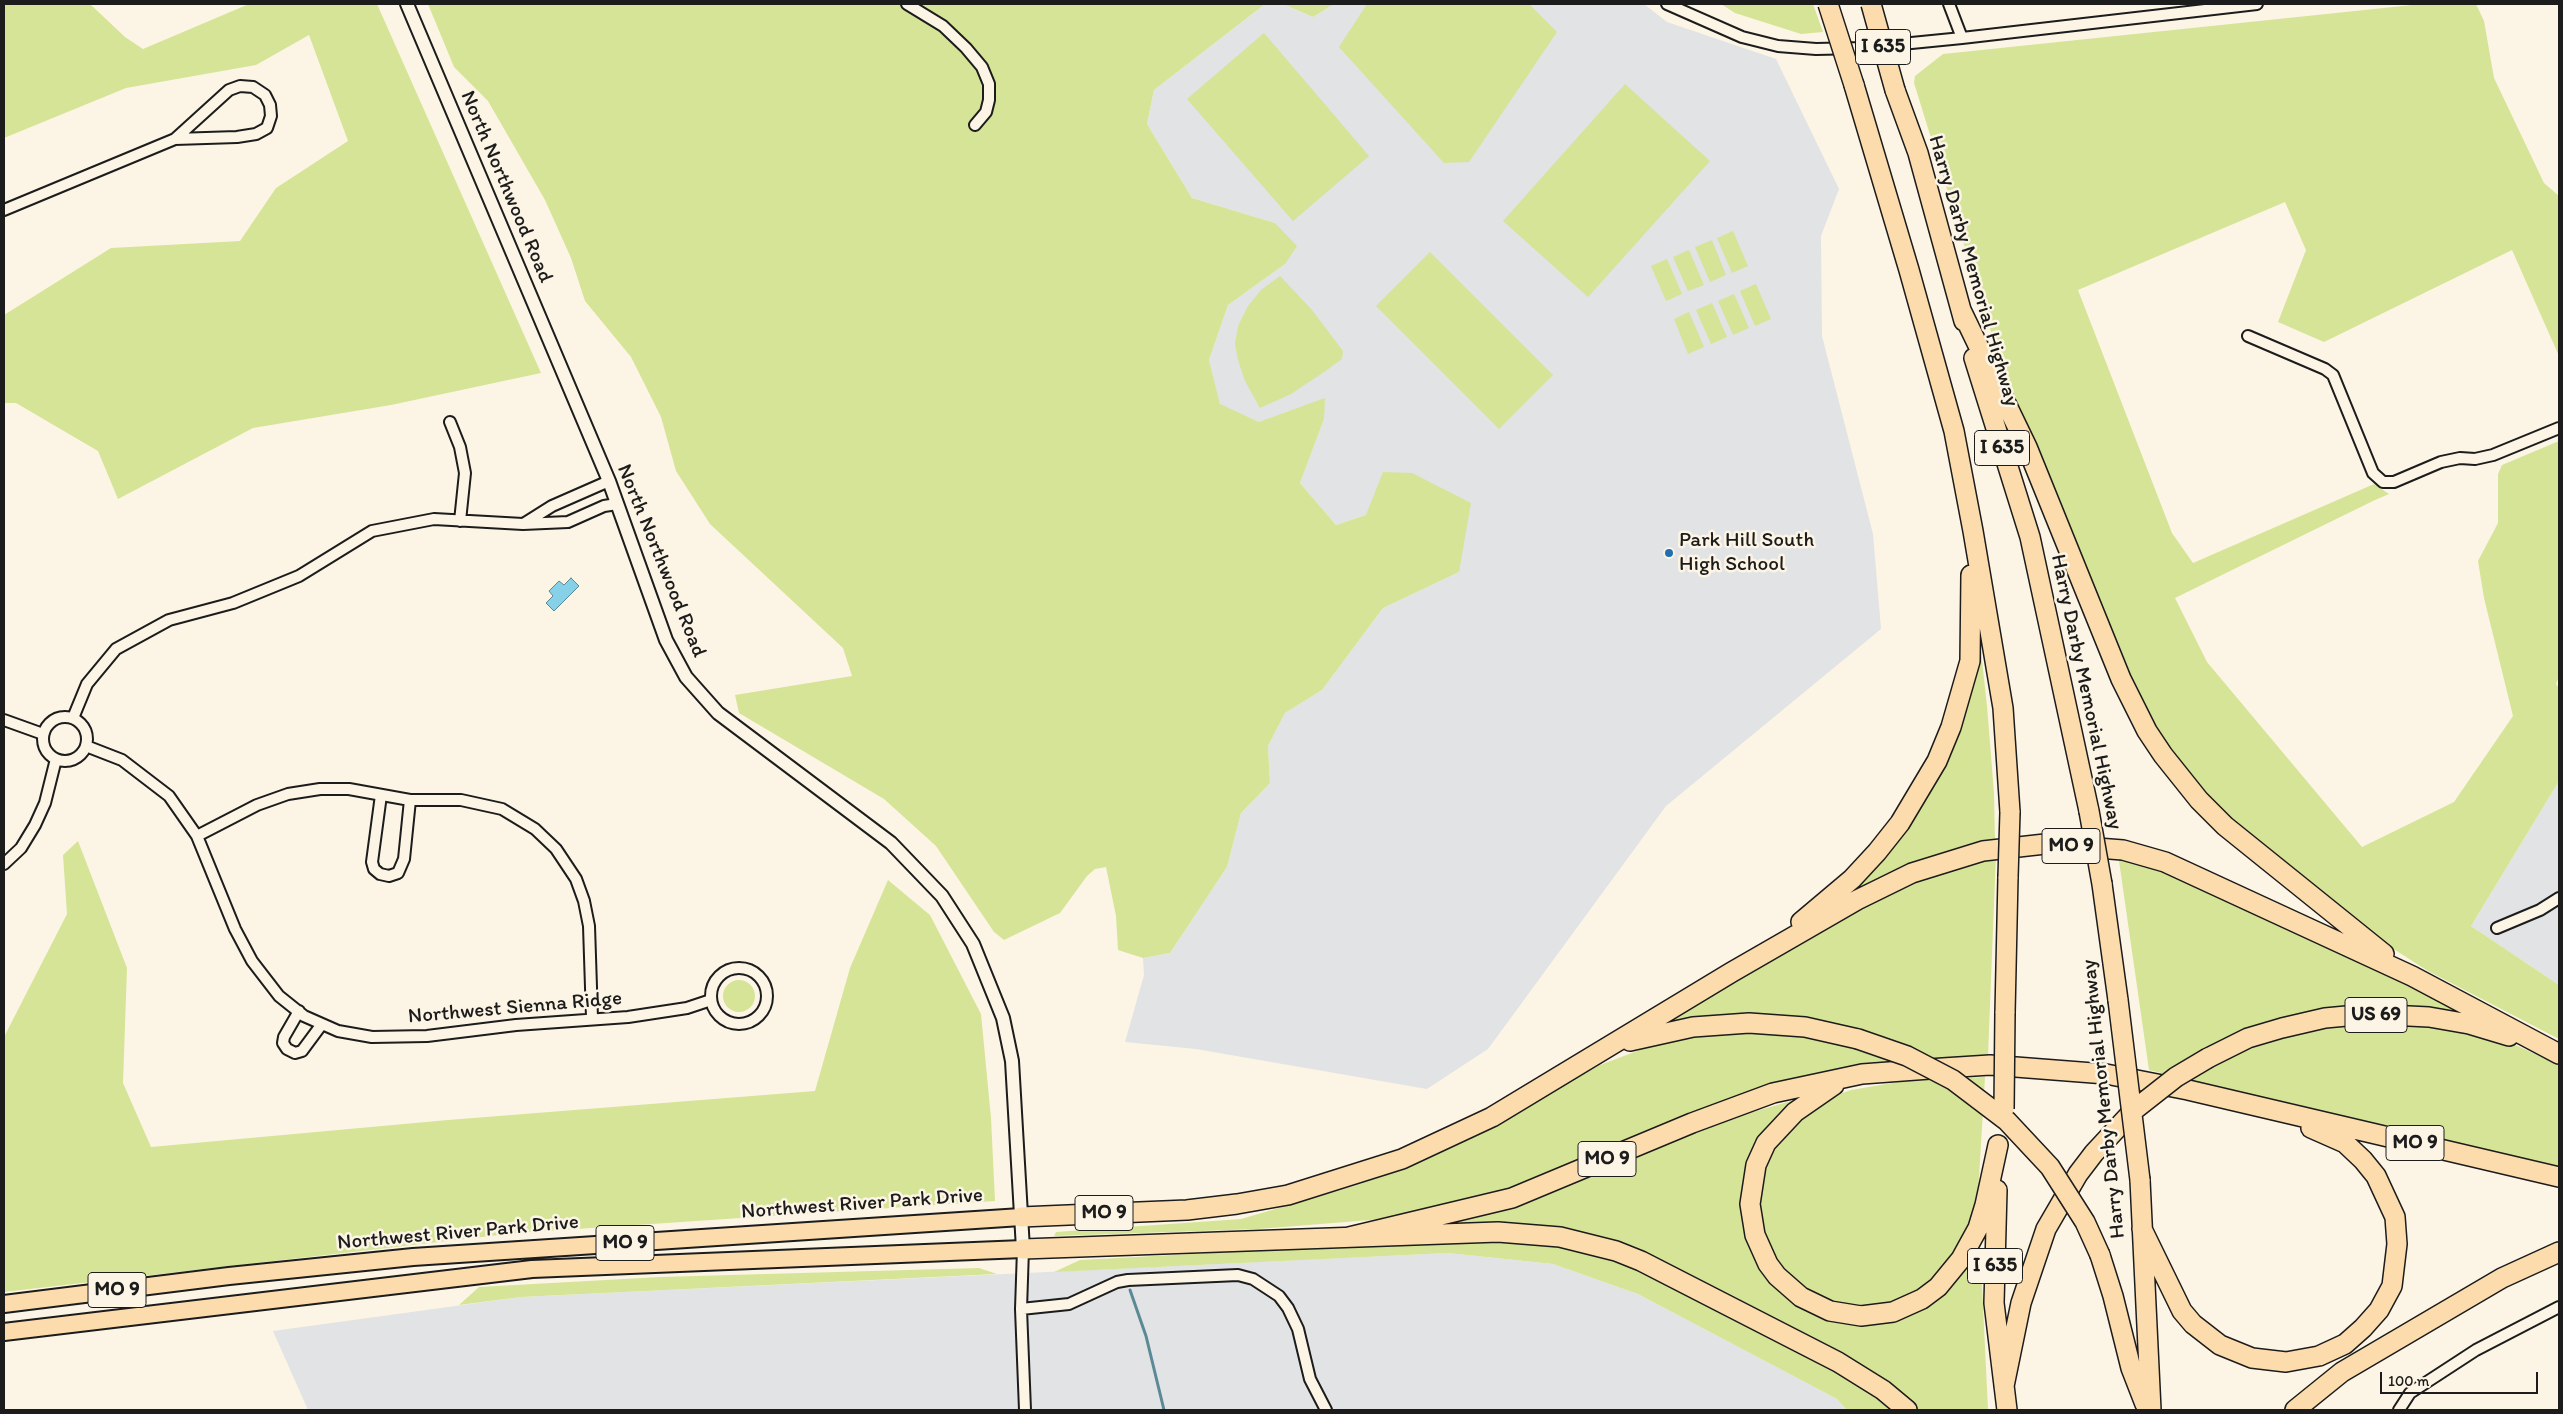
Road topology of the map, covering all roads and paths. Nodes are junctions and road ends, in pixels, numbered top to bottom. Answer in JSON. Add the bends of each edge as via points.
{"nodes":[{"id":1,"x":407,"y":4,"type":"edge"},
{"id":2,"x":907,"y":4,"type":"edge"},
{"id":3,"x":1667,"y":4,"type":"edge"},
{"id":4,"x":1828,"y":4,"type":"edge"},
{"id":5,"x":1871,"y":4,"type":"edge"},
{"id":6,"x":1949,"y":4,"type":"edge"},
{"id":7,"x":2257,"y":4,"type":"edge"},
{"id":8,"x":1962,"y":38,"type":"junction"},
{"id":9,"x":975,"y":125,"type":"dead end"},
{"id":10,"x":175,"y":139,"type":"junction"},
{"id":11,"x":4,"y":210,"type":"edge"},
{"id":12,"x":1961,"y":310,"type":"junction"},
{"id":13,"x":2248,"y":336,"type":"dead end"},
{"id":14,"x":450,"y":422,"type":"dead end"},
{"id":15,"x":2559,"y":428,"type":"edge"},
{"id":16,"x":609,"y":481,"type":"junction"},
{"id":17,"x":618,"y":504,"type":"junction"},
{"id":18,"x":460,"y":521,"type":"junction"},
{"id":19,"x":523,"y":524,"type":"junction"},
{"id":20,"x":1974,"y":531,"type":"junction"},
{"id":21,"x":73,"y":718,"type":"junction"},
{"id":22,"x":4,"y":720,"type":"edge"},
{"id":23,"x":44,"y":734,"type":"junction"},
{"id":24,"x":86,"y":746,"type":"junction"},
{"id":25,"x":56,"y":759,"type":"junction"},
{"id":26,"x":381,"y":795,"type":"junction"},
{"id":27,"x":410,"y":800,"type":"junction"},
{"id":28,"x":196,"y":836,"type":"junction"},
{"id":29,"x":4,"y":864,"type":"edge"},
{"id":30,"x":2559,"y":898,"type":"edge"},
{"id":31,"x":2497,"y":928,"type":"dead end"},
{"id":32,"x":1732,"y":972,"type":"junction"},
{"id":33,"x":2412,"y":976,"type":"junction"},
{"id":34,"x":711,"y":1000,"type":"junction"},
{"id":35,"x":299,"y":1011,"type":"junction"},
{"id":36,"x":592,"y":1018,"type":"junction"},
{"id":37,"x":322,"y":1024,"type":"junction"},
{"id":38,"x":2553,"y":1051,"type":"edge"},
{"id":39,"x":1592,"y":1058,"type":"junction"},
{"id":40,"x":1862,"y":1074,"type":"junction"},
{"id":41,"x":2271,"y":1110,"type":"junction"},
{"id":42,"x":1998,"y":1145,"type":"junction"},
{"id":43,"x":2559,"y":1177,"type":"edge"},
{"id":44,"x":1021,"y":1216,"type":"junction"},
{"id":45,"x":2142,"y":1229,"type":"junction"},
{"id":46,"x":1349,"y":1236,"type":"junction"},
{"id":47,"x":1023,"y":1249,"type":"junction"},
{"id":48,"x":2559,"y":1252,"type":"edge"},
{"id":49,"x":4,"y":1304,"type":"edge"},
{"id":50,"x":2559,"y":1307,"type":"edge"},
{"id":51,"x":1021,"y":1309,"type":"junction"},
{"id":52,"x":4,"y":1332,"type":"edge"},
{"id":53,"x":2004,"y":1386,"type":"junction"},
{"id":54,"x":1025,"y":1410,"type":"edge"},
{"id":55,"x":1326,"y":1410,"type":"edge"},
{"id":56,"x":1907,"y":1410,"type":"edge"},
{"id":57,"x":2007,"y":1410,"type":"edge"},
{"id":58,"x":2149,"y":1410,"type":"edge"},
{"id":59,"x":2295,"y":1410,"type":"edge"},
{"id":60,"x":2399,"y":1410,"type":"edge"}],
"edges":[{"from":1,"to":16,"type":"street","name":"North Northwood Road"},
{"from":2,"to":9,"type":"street","via":[[943,26],[982,67],[989,100],[986,112]]},
{"from":3,"to":8,"type":"street","via":[[1742,37],[1778,46],[1861,48]]},
{"from":4,"to":20,"type":"highway","number":"I 635","bridge":true,"via":[[1910,270],[1954,431]]},
{"from":5,"to":12,"type":"highway","name":"Harry Darby Memorial Highway","number":"I 635","bridge":true,"via":[[1895,90],[1918,153]]},
{"from":6,"to":8,"type":"street"},
{"from":7,"to":8,"type":"street"},
{"from":10,"to":10,"type":"street","via":[[256,134],[267,128],[270,105],[265,95],[253,87],[240,86],[229,90]]},
{"from":10,"to":11,"type":"street"},
{"from":12,"to":33,"type":"highway","via":[[2027,447],[2121,679],[2163,755],[2225,826]]},
{"from":12,"to":45,"type":"highway","name":"Harry Darby Memorial Highway","number":"I 635","bridge":true,"via":[[1978,375],[2030,537],[2089,811],[2118,1000],[2140,1180]]},
{"from":13,"to":15,"type":"street","via":[[2332,375],[2373,473],[2382,482],[2394,482],[2441,462],[2493,455]]},
{"from":14,"to":18,"type":"street","via":[[460,447],[465,473]]},
{"from":16,"to":17,"type":"street","name":"North Northwood Road"},
{"from":16,"to":19,"type":"street","via":[[552,506]]},
{"from":17,"to":19,"type":"street","via":[[604,506],[568,522]]},
{"from":17,"to":44,"type":"street","name":"North Northwood Road","via":[[666,640],[686,677],[718,713],[890,843],[942,896],[973,944],[1003,1018],[1012,1061]]},
{"from":18,"to":19,"type":"street"},
{"from":18,"to":21,"type":"street","via":[[434,520],[372,531],[299,576],[233,604],[169,620],[116,649],[87,684]]},
{"from":20,"to":32,"type":"highway","via":[[1970,661],[1951,728],[1920,793],[1900,823],[1852,879]]},
{"from":20,"to":42,"type":"highway","number":"I 635","bridge":true,"via":[[2004,708],[2010,812],[2004,1109]]},
{"from":21,"to":23,"type":"street","via":[[52,721]]},
{"from":21,"to":24,"type":"street","via":[[84,727]]},
{"from":22,"to":23,"type":"street"},
{"from":23,"to":25,"type":"street","via":[[45,748]]},
{"from":24,"to":25,"type":"street","via":[[76,758]]},
{"from":24,"to":28,"type":"street","name":"Northwest Sienna Ridge","via":[[133,766],[169,796]]},
{"from":25,"to":29,"type":"street","via":[[35,825],[20,848]]},
{"from":26,"to":27,"type":"street"},
{"from":26,"to":27,"type":"street","via":[[372,862],[380,874],[389,876],[398,873],[404,859]]},
{"from":26,"to":28,"type":"street","via":[[320,789],[288,794]]},
{"from":27,"to":36,"type":"street","via":[[461,800],[502,809],[535,829],[556,849],[576,879],[584,901],[589,926]]},
{"from":28,"to":35,"type":"street","name":"Northwest Sienna Ridge","via":[[235,930],[252,961],[279,996]]},
{"from":30,"to":31,"type":"street","via":[[2540,910]]},
{"from":32,"to":33,"type":"highway","number":"MO 9","via":[[1857,900],[1912,873],[1983,851],[2045,844],[2122,850],[2165,862]]},
{"from":32,"to":39,"type":"highway","number":"MO 9"},
{"from":33,"to":38,"type":"highway","number":"MO 9"},
{"from":34,"to":34,"type":"street","via":[[722,1018],[742,1024],[761,1014],[767,993],[756,974],[736,969],[717,979]]},
{"from":34,"to":36,"type":"street","name":"Northwest Sienna Ridge","via":[[656,1014]]},
{"from":35,"to":37,"type":"street","name":"Northwest Sienna Ridge"},
{"from":35,"to":37,"type":"street","via":[[284,1037],[283,1044],[287,1049],[302,1052]]},
{"from":36,"to":37,"type":"street","name":"Northwest Sienna Ridge","via":[[428,1036],[372,1038]]},
{"from":38,"to":53,"type":"highway","number":"US 69","bridge":true,"via":[[2453,1022],[2428,1017],[2368,1014],[2325,1018],[2248,1038],[2176,1077],[2113,1130],[2078,1174],[2046,1229],[2021,1303]]},
{"from":39,"to":44,"type":"highway","name":"Northwest River Park Drive","number":"MO 9","via":[[1492,1117],[1402,1159],[1288,1195],[1187,1210]]},
{"from":39,"to":58,"type":"highway","bridge":true,"via":[[1638,1039],[1693,1027],[1749,1023],[1805,1027],[1858,1039],[1907,1056],[1953,1080],[2007,1121],[2050,1167],[2085,1222],[2114,1296],[2131,1368]]},
{"from":40,"to":41,"type":"highway","number":"MO 9","via":[[1990,1066],[2047,1068],[2106,1074]]},
{"from":40,"to":42,"type":"highway","via":[[1836,1084],[1812,1099],[1780,1127],[1762,1150],[1752,1180],[1751,1220],[1760,1250],[1789,1288],[1815,1305],[1846,1314],[1879,1314],[1908,1306],[1932,1293],[1961,1259],[1978,1228]]},
{"from":40,"to":46,"type":"highway","number":"MO 9","via":[[1773,1093],[1512,1198]]},
{"from":41,"to":43,"type":"highway","number":"MO 9"},
{"from":41,"to":45,"type":"highway","via":[[2345,1143],[2376,1176],[2395,1217],[2397,1244],[2392,1286],[2363,1328],[2345,1344],[2303,1360],[2268,1361],[2235,1353],[2206,1335],[2182,1311]]},
{"from":42,"to":53,"type":"highway","number":"I 635","via":[[1994,1303]]},
{"from":44,"to":47,"type":"street","name":"North Northwood Road"},
{"from":44,"to":49,"type":"main road","name":"Northwest River Park Drive","number":"MO 9","via":[[413,1257]]},
{"from":45,"to":58,"type":"highway","name":"Harry Darby Memorial Highway","number":"I 635"},
{"from":46,"to":47,"type":"highway","name":"Northwest River Park Drive","number":"MO 9"},
{"from":46,"to":56,"type":"highway","via":[[1524,1232],[1616,1251],[1838,1362],[1883,1390]]},
{"from":47,"to":51,"type":"street"},
{"from":47,"to":52,"type":"main road","name":"Northwest River Park Drive","number":"MO 9","via":[[532,1269]]},
{"from":48,"to":59,"type":"highway","via":[[2502,1278],[2342,1372]]},
{"from":50,"to":60,"type":"street","via":[[2468,1355],[2410,1393]]},
{"from":51,"to":54,"type":"street"},
{"from":51,"to":55,"type":"street","via":[[1069,1304],[1128,1280],[1238,1275],[1253,1279],[1273,1291],[1288,1308],[1298,1329],[1310,1380]]},
{"from":53,"to":57,"type":"highway","number":"I 635"}]}
